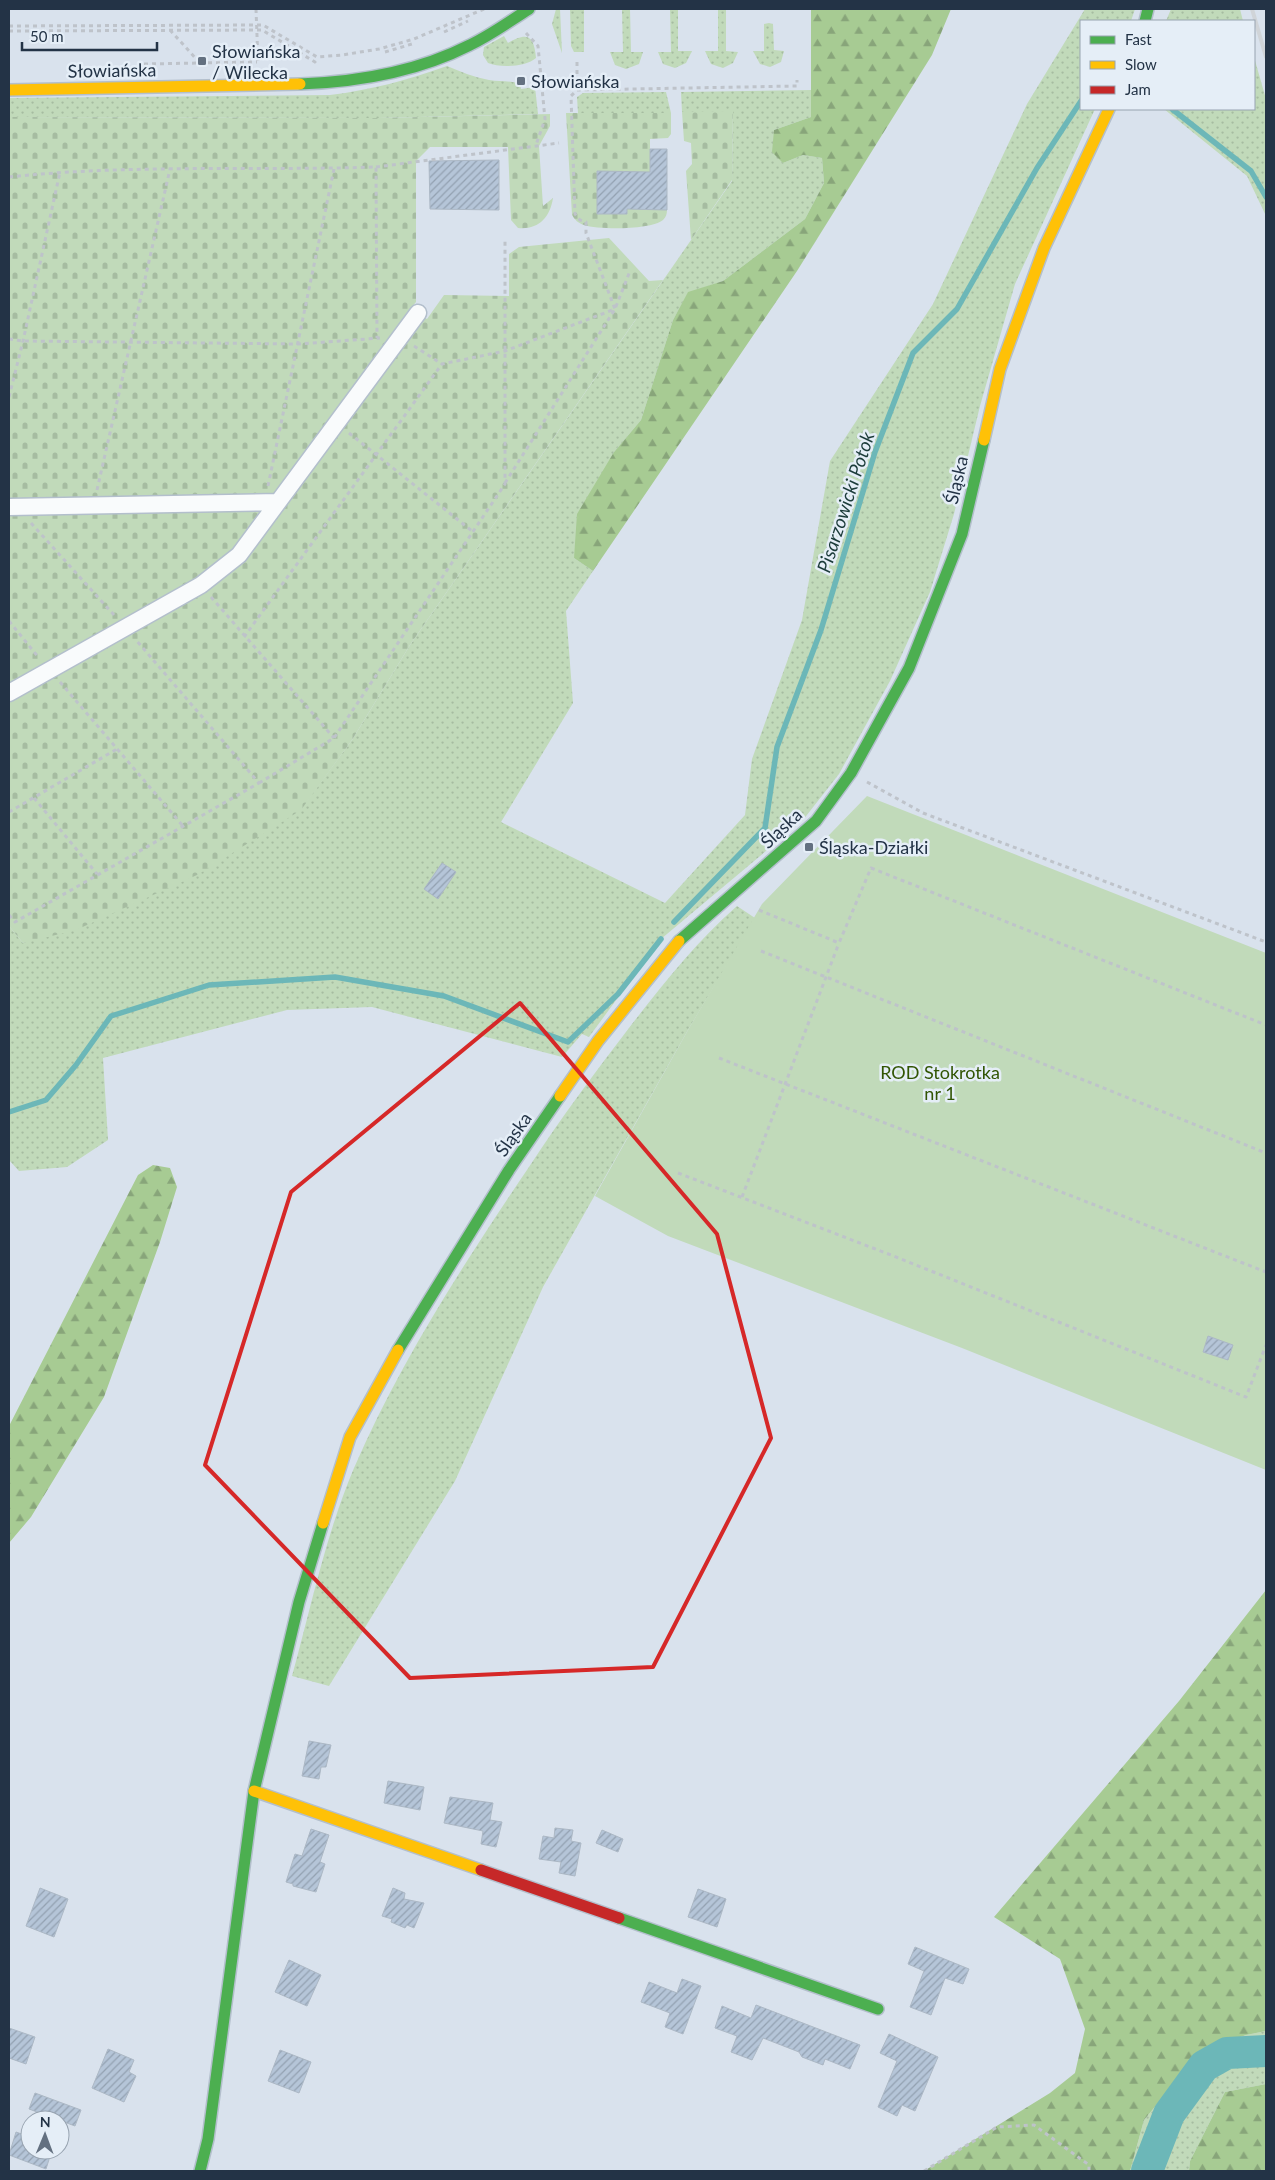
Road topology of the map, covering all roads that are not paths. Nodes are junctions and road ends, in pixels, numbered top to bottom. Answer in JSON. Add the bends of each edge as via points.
{"nodes":[{"id":1,"x":529,"y":9,"type":"edge"},
{"id":2,"x":9,"y":90,"type":"edge"},
{"id":3,"x":1109,"y":110,"type":"edge"},
{"id":4,"x":418,"y":313,"type":"dead end"},
{"id":5,"x":271,"y":503,"type":"junction"},
{"id":6,"x":13,"y":507,"type":"edge"},
{"id":7,"x":9,"y":693,"type":"edge"},
{"id":8,"x":254,"y":1790,"type":"junction"},
{"id":9,"x":878,"y":2009,"type":"dead end"},
{"id":10,"x":200,"y":2171,"type":"edge"}],
"edges":[{"from":1,"to":2,"type":"street","name":"Słowiańska","via":[[470,45],[402,71],[325,83]]},
{"from":3,"to":8,"type":"street","name":"Śląska","via":[[1044,248],[1000,369],[962,534],[909,668],[851,773],[816,821],[682,938],[598,1041],[509,1170],[408,1334],[350,1437],[299,1602]]},
{"from":4,"to":5,"type":"street","via":[[337,423]]},
{"from":5,"to":6,"type":"street"},
{"from":5,"to":7,"type":"street","via":[[239,555],[201,585]]},
{"from":8,"to":9,"type":"street"},
{"from":8,"to":10,"type":"street","name":"Śląska","via":[[208,2139]]}]}
